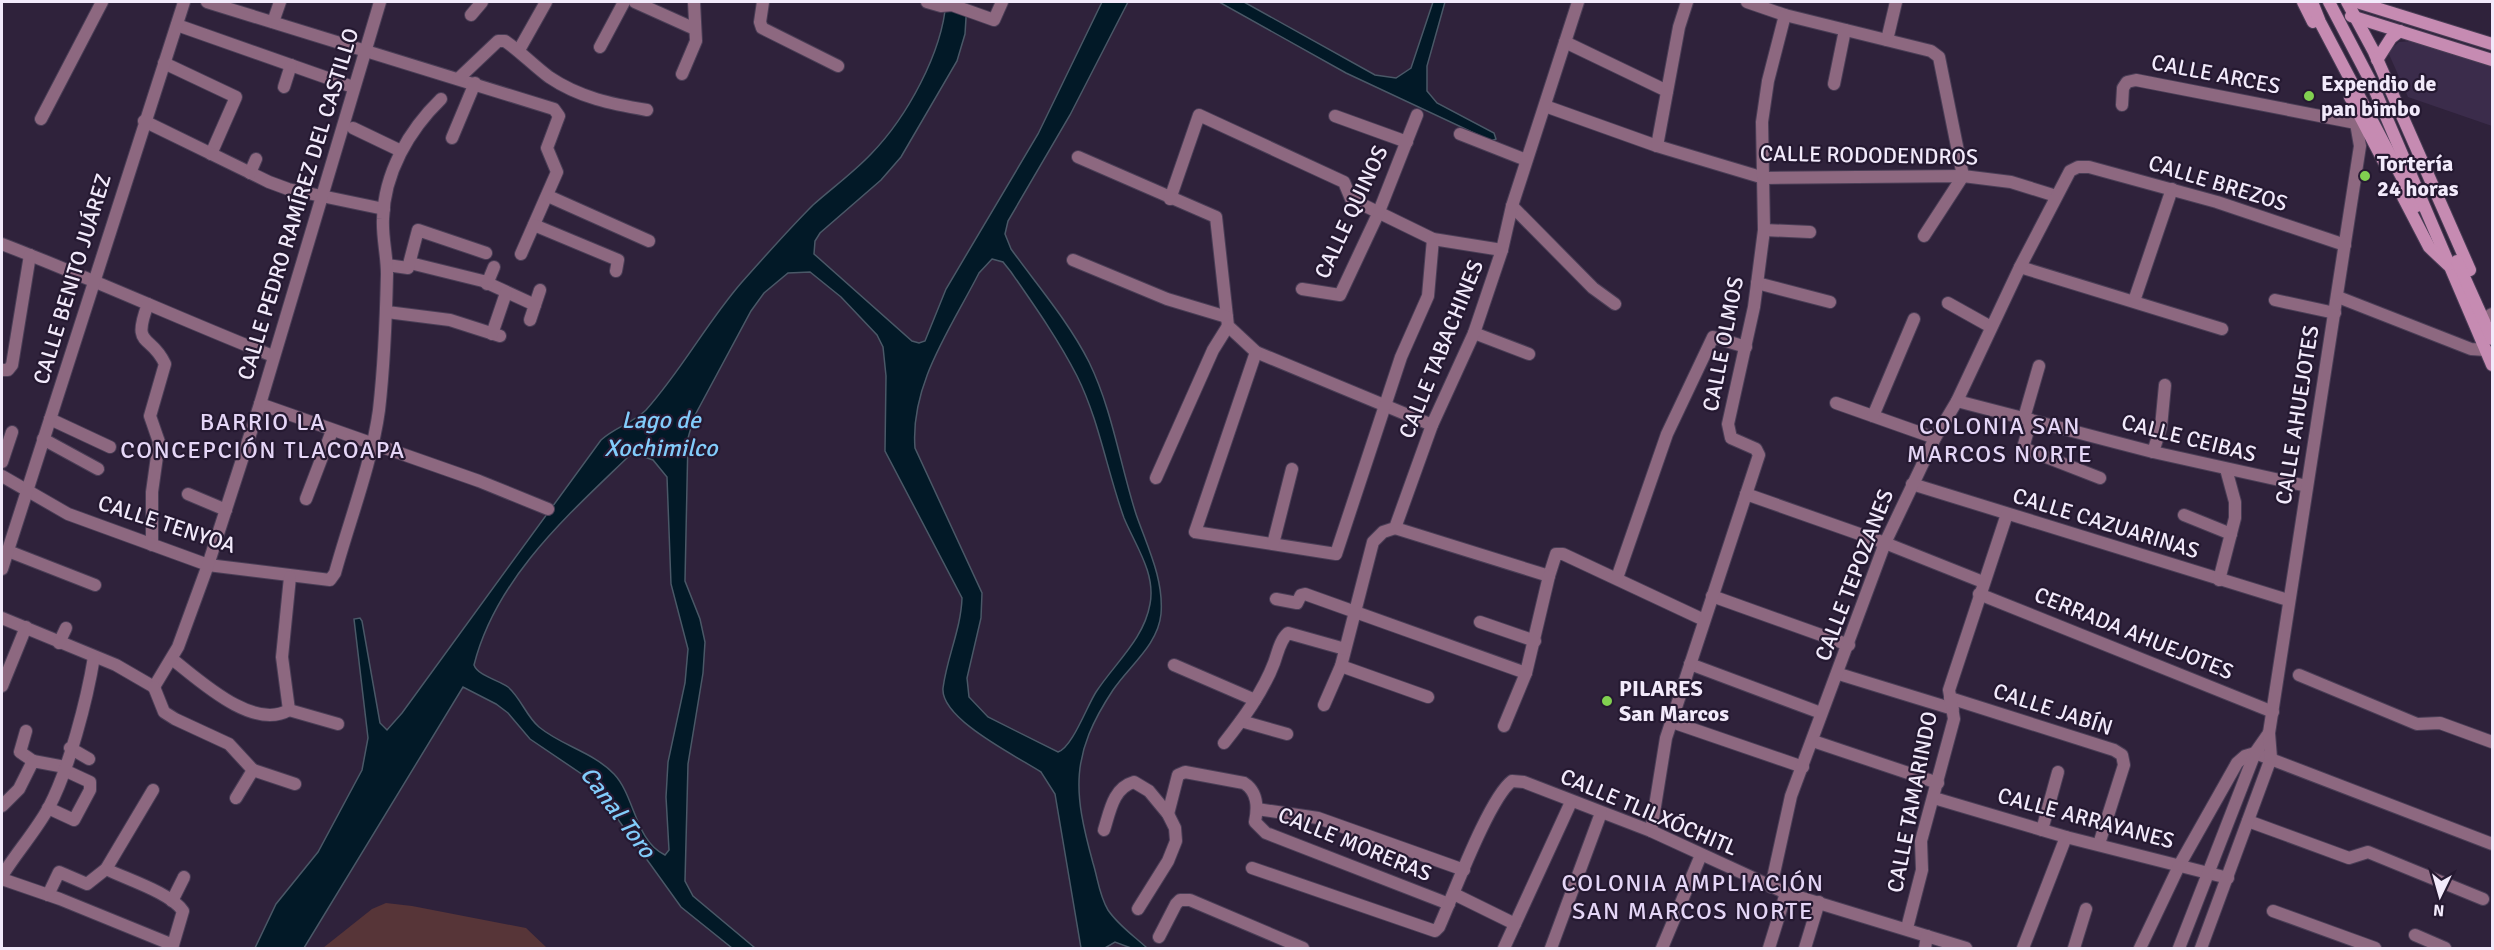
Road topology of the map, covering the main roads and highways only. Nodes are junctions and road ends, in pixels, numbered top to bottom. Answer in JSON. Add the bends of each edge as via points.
{"nodes":[{"id":1,"x":2308,"y":2,"type":"edge"},
{"id":2,"x":2347,"y":2,"type":"edge"},
{"id":3,"x":2360,"y":2,"type":"edge"},
{"id":4,"x":2331,"y":6,"type":"edge"},
{"id":5,"x":2383,"y":6,"type":"edge"},
{"id":6,"x":2356,"y":17,"type":"junction"},
{"id":7,"x":2400,"y":31,"type":"junction"},
{"id":8,"x":2493,"y":44,"type":"edge"},
{"id":9,"x":2377,"y":60,"type":"junction"},
{"id":10,"x":2493,"y":60,"type":"edge"},
{"id":11,"x":2359,"y":114,"type":"junction"},
{"id":12,"x":2440,"y":242,"type":"junction"},
{"id":13,"x":2452,"y":268,"type":"junction"},
{"id":14,"x":2492,"y":317,"type":"edge"},
{"id":15,"x":2489,"y":345,"type":"edge"},
{"id":16,"x":2493,"y":365,"type":"edge"}],
"edges":[{"from":1,"to":4,"type":"main road"},
{"from":1,"to":11,"type":"main road"},
{"from":2,"to":6,"type":"main road"},
{"from":3,"to":5,"type":"main road"},
{"from":4,"to":6,"type":"main road"},
{"from":4,"to":12,"type":"main road","via":[[2373,86]]},
{"from":5,"to":8,"type":"main road"},
{"from":6,"to":7,"type":"main road"},
{"from":6,"to":9,"type":"main road"},
{"from":7,"to":9,"type":"main road"},
{"from":7,"to":10,"type":"main road"},
{"from":9,"to":14,"type":"main road"},
{"from":11,"to":12,"type":"main road"},
{"from":11,"to":13,"type":"main road","via":[[2429,247]]},
{"from":12,"to":13,"type":"main road"},
{"from":12,"to":15,"type":"main road","via":[[2450,246]]},
{"from":13,"to":15,"type":"main road"},
{"from":15,"to":16,"type":"main road"}]}
